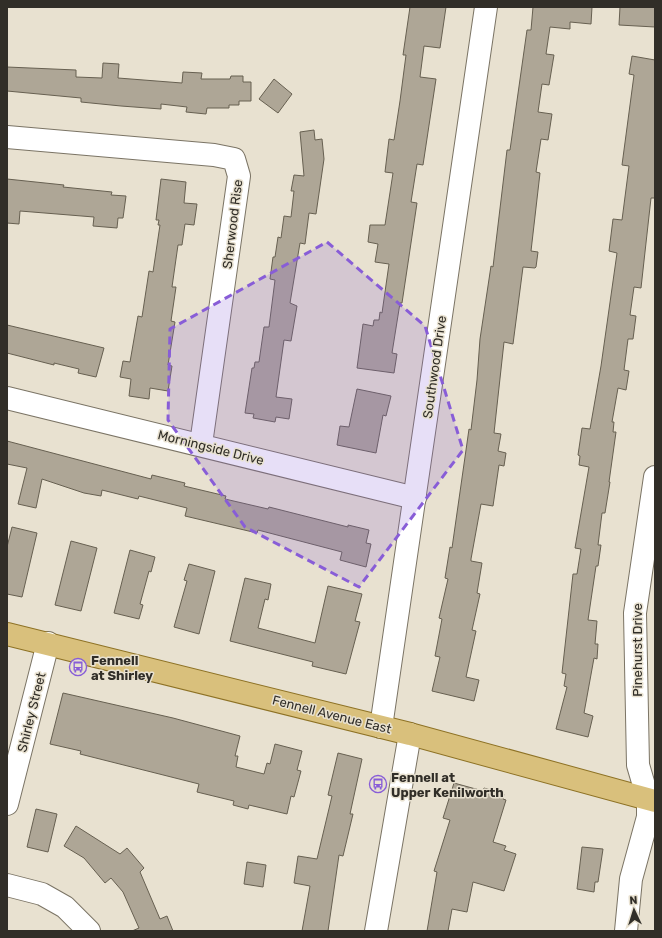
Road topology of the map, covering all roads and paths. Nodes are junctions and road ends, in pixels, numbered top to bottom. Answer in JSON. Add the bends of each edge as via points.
{"nodes":[{"id":1,"x":486,"y":7,"type":"edge"},
{"id":2,"x":7,"y":137,"type":"edge"},
{"id":3,"x":7,"y":398,"type":"edge"},
{"id":4,"x":201,"y":444,"type":"junction"},
{"id":5,"x":655,"y":477,"type":"edge"},
{"id":6,"x":416,"y":498,"type":"junction"},
{"id":7,"x":7,"y":634,"type":"edge"},
{"id":8,"x":48,"y":643,"type":"junction"},
{"id":9,"x":381,"y":727,"type":"junction"},
{"id":10,"x":410,"y":734,"type":"junction"},
{"id":11,"x":652,"y":800,"type":"edge"},
{"id":12,"x":7,"y":804,"type":"edge"},
{"id":13,"x":7,"y":885,"type":"edge"},
{"id":14,"x":89,"y":931,"type":"edge"},
{"id":15,"x":376,"y":931,"type":"edge"},
{"id":16,"x":626,"y":931,"type":"edge"}],
"edges":[{"from":1,"to":6,"type":"street","name":"Southwood Drive"},
{"from":2,"to":4,"type":"street","name":"Sherwood Rise","via":[[214,155],[234,159],[239,176]]},
{"from":3,"to":4,"type":"street","name":"Morningside Drive"},
{"from":4,"to":6,"type":"street","name":"Morningside Drive"},
{"from":5,"to":11,"type":"street","name":"Pinehurst Drive","via":[[635,613],[638,765]]},
{"from":6,"to":9,"type":"street","name":"Southwood Drive"},
{"from":7,"to":8,"type":"main road","name":"Fennell Avenue East"},
{"from":8,"to":9,"type":"main road","name":"Fennell Avenue East"},
{"from":8,"to":12,"type":"street","name":"Shirley Street"},
{"from":9,"to":10,"type":"main road","name":"Fennell Avenue East"},
{"from":10,"to":11,"type":"main road","name":"Fennell Avenue East"},
{"from":10,"to":15,"type":"street"},
{"from":11,"to":16,"type":"street","name":"Pinehurst Drive","via":[[631,879]]},
{"from":13,"to":14,"type":"street","via":[[42,894],[65,908]]}]}
